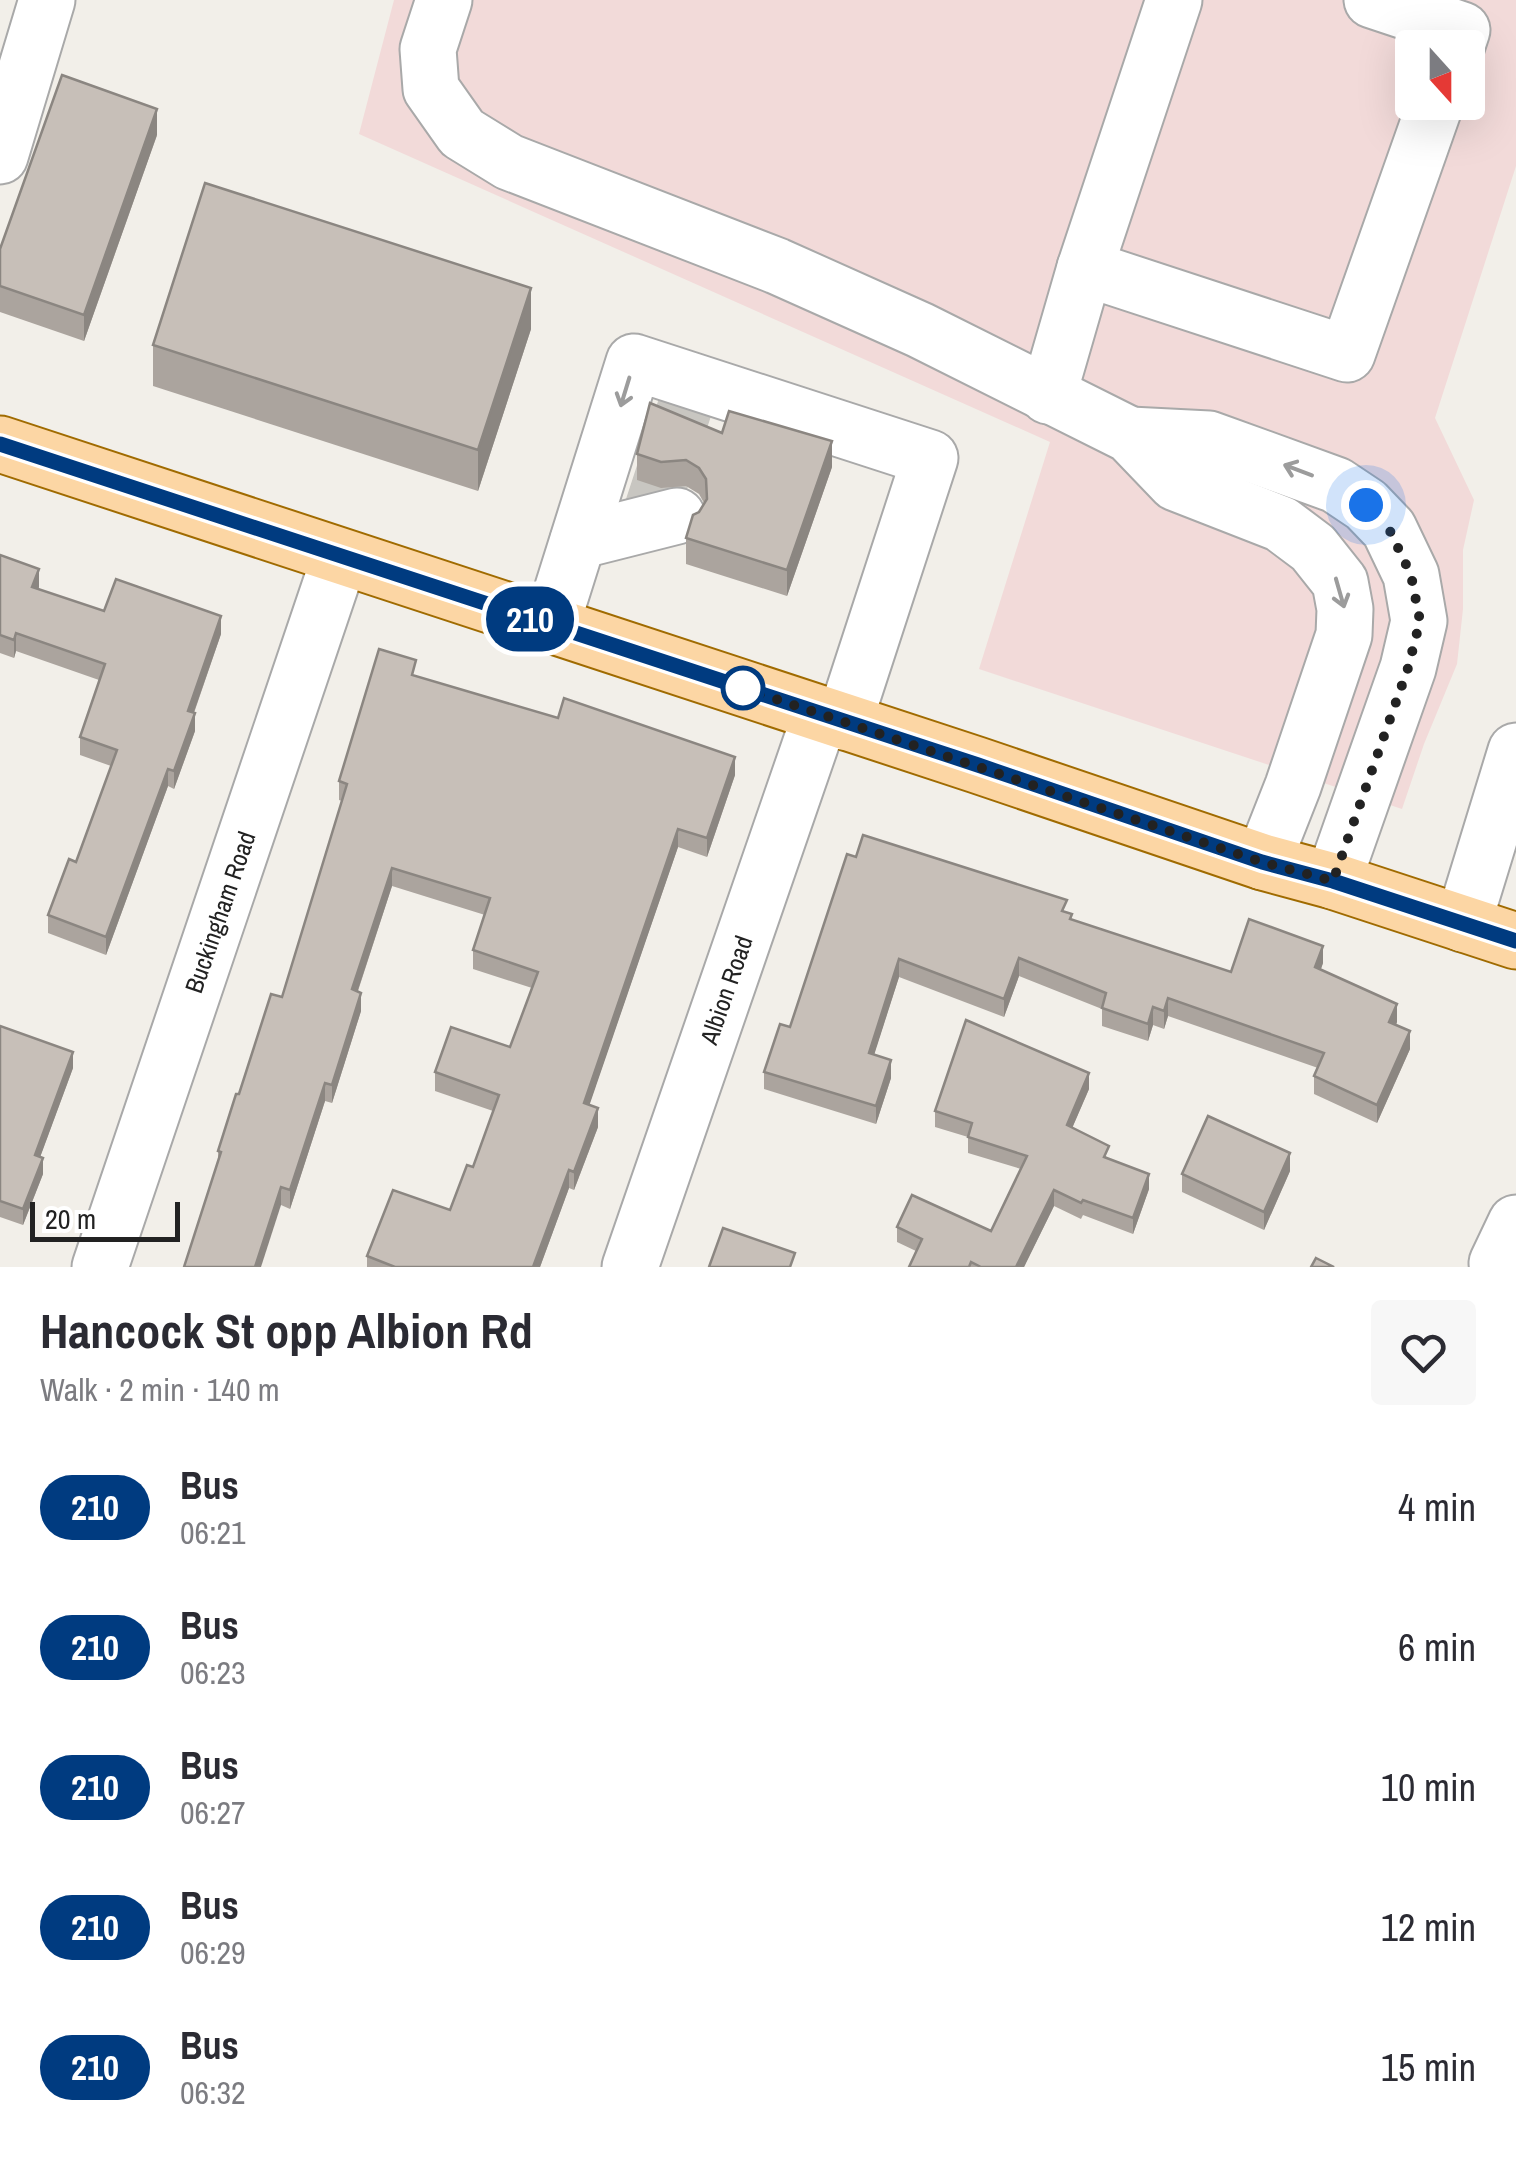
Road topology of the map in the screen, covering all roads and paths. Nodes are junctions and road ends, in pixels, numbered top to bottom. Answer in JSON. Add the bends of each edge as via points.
{"nodes":[{"id":1,"x":47,"y":0,"type":"edge"},
{"id":2,"x":444,"y":0,"type":"edge"},
{"id":3,"x":1174,"y":0,"type":"edge"},
{"id":4,"x":1372,"y":0,"type":"edge"},
{"id":5,"x":1462,"y":30,"type":"edge"},
{"id":6,"x":1430,"y":120,"type":"edge"},
{"id":7,"x":0,"y":156,"type":"edge"},
{"id":8,"x":1086,"y":268,"type":"junction"},
{"id":9,"x":1048,"y":396,"type":"junction"},
{"id":10,"x":687,"y":401,"type":"dead end"},
{"id":11,"x":1130,"y":435,"type":"junction"},
{"id":12,"x":0,"y":444,"type":"edge"},
{"id":13,"x":927,"y":468,"type":"junction"},
{"id":14,"x":664,"y":514,"type":"dead end"},
{"id":15,"x":578,"y":541,"type":"junction"},
{"id":16,"x":340,"y":557,"type":"junction"},
{"id":17,"x":551,"y":626,"type":"junction"},
{"id":18,"x":832,"y":718,"type":"junction"},
{"id":19,"x":1516,"y":752,"type":"edge"},
{"id":20,"x":1262,"y":862,"type":"junction"},
{"id":21,"x":1333,"y":881,"type":"junction"},
{"id":22,"x":1463,"y":924,"type":"junction"},
{"id":23,"x":1516,"y":941,"type":"edge"},
{"id":24,"x":1516,"y":1222,"type":"edge"},
{"id":25,"x":100,"y":1267,"type":"edge"},
{"id":26,"x":630,"y":1267,"type":"edge"},
{"id":27,"x":1504,"y":1267,"type":"edge"}],
"edges":[{"from":1,"to":7,"type":"street"},
{"from":2,"to":9,"type":"street","via":[[428,49],[431,89],[462,133],[510,162],[778,266]]},
{"from":3,"to":8,"type":"street"},
{"from":4,"to":5,"type":"street"},
{"from":6,"to":8,"type":"street","via":[[1347,354]]},
{"from":8,"to":9,"type":"street"},
{"from":9,"to":11,"type":"street"},
{"from":10,"to":13,"type":"street"},
{"from":11,"to":20,"type":"street","one_way":true,"via":[[1176,483],[1281,524],[1313,548],[1340,582],[1344,635]]},
{"from":21,"to":11,"type":"street","one_way":true,"via":[[1420,621],[1411,575],[1389,529],[1336,484],[1210,439]]},
{"from":12,"to":16,"type":"main road"},
{"from":13,"to":15,"type":"street","one_way":true,"via":[[634,362]]},
{"from":13,"to":18,"type":"street","name":"Albion Road"},
{"from":14,"to":15,"type":"street"},
{"from":15,"to":17,"type":"street"},
{"from":16,"to":17,"type":"main road"},
{"from":16,"to":25,"type":"street","name":"Buckingham Road"},
{"from":17,"to":18,"type":"main road"},
{"from":18,"to":20,"type":"main road"},
{"from":18,"to":26,"type":"street","name":"Albion Road"},
{"from":19,"to":22,"type":"street"},
{"from":20,"to":21,"type":"main road"},
{"from":21,"to":22,"type":"main road"},
{"from":22,"to":23,"type":"main road"},
{"from":24,"to":27,"type":"street","via":[[1497,1263]]}]}
